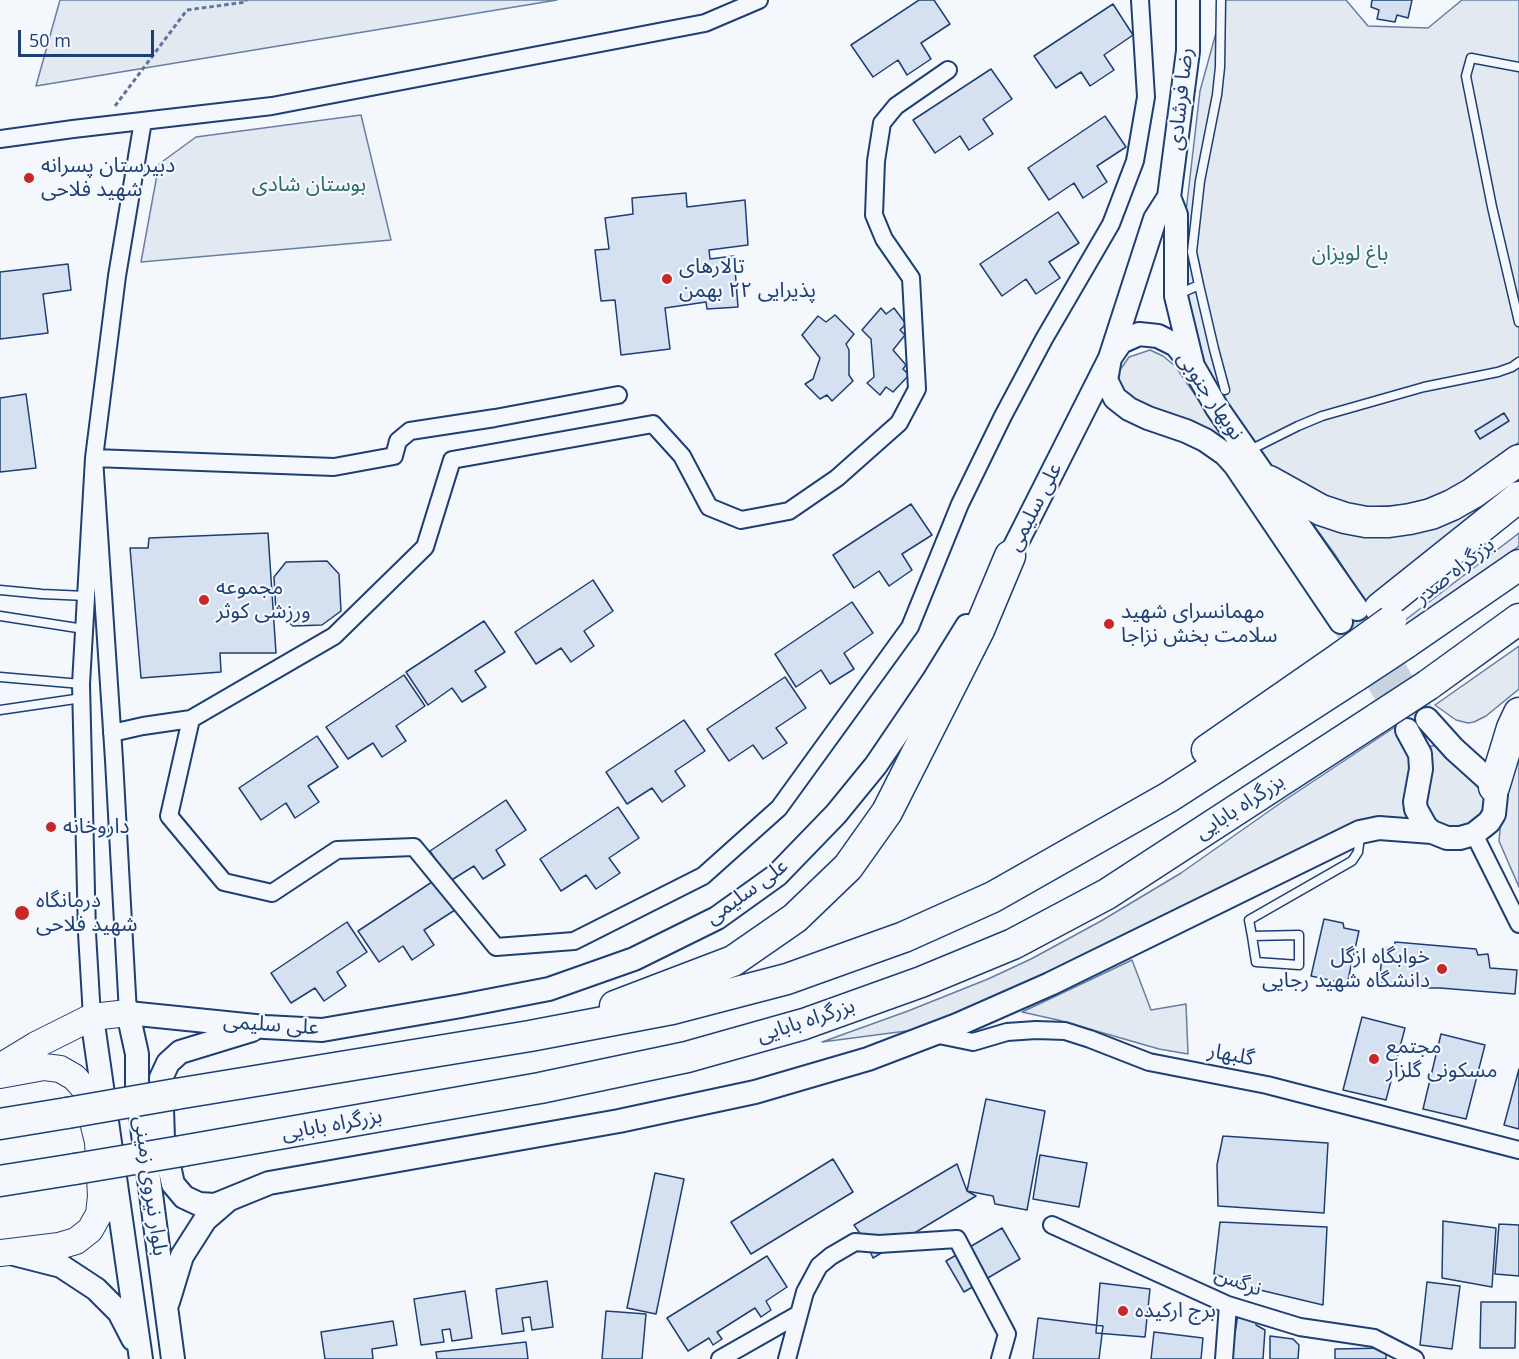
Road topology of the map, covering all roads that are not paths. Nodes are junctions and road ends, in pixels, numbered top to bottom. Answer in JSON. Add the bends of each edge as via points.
{"nodes":[{"id":1,"x":759,"y":0,"type":"edge"},
{"id":2,"x":1140,"y":0,"type":"edge"},
{"id":3,"x":1188,"y":0,"type":"edge"},
{"id":4,"x":1221,"y":0,"type":"edge"},
{"id":5,"x":1519,"y":67,"type":"edge"},
{"id":6,"x":948,"y":70,"type":"dead end"},
{"id":7,"x":143,"y":121,"type":"junction"},
{"id":8,"x":0,"y":139,"type":"edge"},
{"id":9,"x":1169,"y":197,"type":"junction"},
{"id":10,"x":1199,"y":285,"type":"junction"},
{"id":11,"x":1176,"y":296,"type":"junction"},
{"id":12,"x":1519,"y":322,"type":"edge"},
{"id":13,"x":1110,"y":358,"type":"junction"},
{"id":14,"x":1519,"y":362,"type":"edge"},
{"id":15,"x":1193,"y":366,"type":"junction"},
{"id":16,"x":1225,"y":390,"type":"dead end"},
{"id":17,"x":618,"y":395,"type":"dead end"},
{"id":18,"x":1248,"y":451,"type":"junction"},
{"id":19,"x":94,"y":458,"type":"junction"},
{"id":20,"x":1519,"y":460,"type":"edge"},
{"id":21,"x":1269,"y":481,"type":"junction"},
{"id":22,"x":1519,"y":497,"type":"edge"},
{"id":23,"x":1519,"y":522,"type":"edge"},
{"id":24,"x":1010,"y":556,"type":"junction"},
{"id":25,"x":1519,"y":565,"type":"edge"},
{"id":26,"x":0,"y":590,"type":"edge"},
{"id":27,"x":86,"y":596,"type":"junction"},
{"id":28,"x":0,"y":616,"type":"edge"},
{"id":29,"x":1519,"y":619,"type":"edge"},
{"id":30,"x":84,"y":629,"type":"junction"},
{"id":31,"x":1364,"y":635,"type":"junction"},
{"id":32,"x":0,"y":676,"type":"edge"},
{"id":33,"x":82,"y":691,"type":"junction"},
{"id":34,"x":0,"y":710,"type":"edge"},
{"id":35,"x":1519,"y":713,"type":"edge"},
{"id":36,"x":191,"y":719,"type":"junction"},
{"id":37,"x":1427,"y":719,"type":"tunnel mouth"},
{"id":38,"x":1407,"y":730,"type":"tunnel mouth"},
{"id":39,"x":112,"y":733,"type":"junction"},
{"id":40,"x":1494,"y":787,"type":"junction"},
{"id":41,"x":1360,"y":832,"type":"junction"},
{"id":42,"x":1431,"y":832,"type":"junction"},
{"id":43,"x":1474,"y":834,"type":"junction"},
{"id":44,"x":1071,"y":854,"type":"junction"},
{"id":45,"x":1519,"y":924,"type":"edge"},
{"id":46,"x":1252,"y":936,"type":"junction"},
{"id":47,"x":128,"y":1013,"type":"junction"},
{"id":48,"x":92,"y":1017,"type":"junction"},
{"id":49,"x":265,"y":1027,"type":"junction"},
{"id":50,"x":934,"y":1034,"type":"junction"},
{"id":51,"x":530,"y":1036,"type":"junction"},
{"id":52,"x":0,"y":1067,"type":"edge"},
{"id":53,"x":0,"y":1075,"type":"edge"},
{"id":54,"x":0,"y":1124,"type":"edge"},
{"id":55,"x":1519,"y":1150,"type":"edge"},
{"id":56,"x":0,"y":1181,"type":"edge"},
{"id":57,"x":231,"y":1198,"type":"junction"},
{"id":58,"x":1052,"y":1225,"type":"dead end"},
{"id":59,"x":5,"y":1253,"type":"edge"},
{"id":60,"x":1228,"y":1305,"type":"junction"},
{"id":61,"x":166,"y":1310,"type":"junction"},
{"id":62,"x":799,"y":1314,"type":"junction"},
{"id":63,"x":140,"y":1356,"type":"edge"},
{"id":64,"x":173,"y":1359,"type":"edge"},
{"id":65,"x":720,"y":1359,"type":"edge"},
{"id":66,"x":787,"y":1359,"type":"edge"},
{"id":67,"x":1000,"y":1359,"type":"edge"},
{"id":68,"x":1224,"y":1359,"type":"edge"},
{"id":69,"x":1415,"y":1359,"type":"edge"}],
"edges":[{"from":1,"to":7,"type":"street","via":[[705,23],[272,106]]},
{"from":2,"to":36,"type":"street","via":[[1146,97],[1135,161],[1111,224],[1044,339],[960,504],[910,627],[779,808],[703,876],[574,942],[496,947],[414,847],[337,850],[272,893],[224,882],[170,816]]},
{"from":3,"to":9,"type":"main road","name":"رضا فرشادی","via":[[1188,51]]},
{"from":4,"to":10,"type":"lane","via":[[1217,95],[1200,181],[1192,252]]},
{"from":5,"to":12,"type":"lane","via":[[1471,58],[1466,76]]},
{"from":6,"to":36,"type":"street","via":[[896,106],[882,123],[876,161],[874,215],[884,239],[910,278],[917,389],[899,423],[837,478],[789,511],[741,520],[709,507],[682,456],[653,424],[452,460],[425,548],[334,636]]},
{"from":7,"to":8,"type":"street"},
{"from":7,"to":19,"type":"street","via":[[117,276]]},
{"from":9,"to":11,"type":"main road","via":[[1176,214]]},
{"from":9,"to":13,"type":"main road","name":"علی سلیمی","via":[[1155,219]]},
{"from":10,"to":11,"type":"lane"},
{"from":10,"to":16,"type":"lane"},
{"from":11,"to":15,"type":"main road"},
{"from":13,"to":15,"type":"main road","name":"نوبهار جنوبی","via":[[1121,342],[1138,334],[1158,336],[1176,345]]},
{"from":13,"to":24,"type":"main road","name":"علی سلیمی"},
{"from":13,"to":31,"type":"main road","name":"نوبهار جنوبی","via":[[1106,380],[1115,398],[1138,414],[1186,431],[1225,454]]},
{"from":14,"to":18,"type":"lane","via":[[1498,372],[1424,387],[1322,416]]},
{"from":15,"to":18,"type":"main road","name":"نوبهار جنوبی"},
{"from":17,"to":19,"type":"street","via":[[410,431],[398,441],[394,456],[334,467]]},
{"from":18,"to":21,"type":"main road","name":"نوبهار جنوبی"},
{"from":19,"to":27,"type":"street"},
{"from":19,"to":39,"type":"street"},
{"from":20,"to":21,"type":"highway","via":[[1452,505],[1431,514],[1389,522],[1366,522],[1329,513]]},
{"from":21,"to":31,"type":"main road","name":"نوبهار جنوبی"},
{"from":22,"to":31,"type":"highway"},
{"from":23,"to":31,"type":"highway","name":"بزرگراه صدر"},
{"from":24,"to":49,"type":"main road","name":"علی سلیمی","via":[[876,765],[836,814],[777,875],[717,918],[634,959],[549,989],[322,1030]]},
{"from":24,"to":51,"type":"highway","via":[[979,630],[887,812],[848,867],[795,918],[733,961]]},
{"from":25,"to":31,"type":"highway"},
{"from":26,"to":27,"type":"lane"},
{"from":27,"to":30,"type":"street"},
{"from":28,"to":30,"type":"lane"},
{"from":29,"to":56,"type":"highway","name":"بزرگراه بابایی","bridge":true,"via":[[1428,685],[1107,894],[1013,944],[900,990],[804,1024],[687,1057],[540,1088]]},
{"from":30,"to":33,"type":"street"},
{"from":31,"to":44,"type":"highway","via":[[1159,784]]},
{"from":31,"to":44,"type":"highway","via":[[1169,797]]},
{"from":32,"to":33,"type":"lane"},
{"from":33,"to":34,"type":"lane"},
{"from":33,"to":48,"type":"street"},
{"from":35,"to":40,"type":"highway"},
{"from":36,"to":39,"type":"street"},
{"from":37,"to":40,"type":"main road"},
{"from":38,"to":42,"type":"main road","via":[[1421,762],[1416,809]]},
{"from":39,"to":47,"type":"street"},
{"from":40,"to":43,"type":"main road","via":[[1494,814]]},
{"from":41,"to":42,"type":"main road","via":[[1379,828]]},
{"from":41,"to":46,"type":"lane","via":[[1358,852],[1352,861],[1249,920]]},
{"from":41,"to":50,"type":"main road","via":[[1050,984]]},
{"from":42,"to":43,"type":"main road","via":[[1447,838]]},
{"from":43,"to":45,"type":"street"},
{"from":44,"to":51,"type":"highway","via":[[993,897],[914,933],[787,979],[672,1009]]},
{"from":46,"to":46,"type":"lane","via":[[1256,962],[1299,965],[1299,935]]},
{"from":47,"to":48,"type":"main road","name":"علی سلیمی"},
{"from":47,"to":49,"type":"main road","name":"علی سلیمی"},
{"from":47,"to":61,"type":"main road","name":"بلوار نیروی زمینی"},
{"from":48,"to":52,"type":"main road","name":"علی سلیمی"},
{"from":48,"to":63,"type":"main road","name":"بلوار نیروی زمینی"},
{"from":49,"to":57,"type":"main road","via":[[180,1052],[168,1063],[161,1078],[163,1140],[173,1184],[184,1197],[199,1204],[215,1205]]},
{"from":50,"to":55,"type":"street","name":"گلبهار","via":[[973,1042],[1007,1032],[1065,1031],[1149,1062],[1267,1085]]},
{"from":50,"to":57,"type":"main road","via":[[868,1059],[755,1092],[619,1121],[269,1183]]},
{"from":51,"to":54,"type":"highway","bridge":true},
{"from":53,"to":59,"type":"main road","via":[[44,1067],[60,1069],[85,1089],[98,1142],[101,1196],[99,1214],[90,1230],[76,1241]]},
{"from":57,"to":61,"type":"main road","via":[[205,1220],[182,1256]]},
{"from":58,"to":60,"type":"street","name":"نرگس"},
{"from":59,"to":63,"type":"main road","via":[[61,1266],[96,1289],[119,1312]]},
{"from":60,"to":68,"type":"street"},
{"from":60,"to":69,"type":"street","name":"نرگس","via":[[1300,1327],[1374,1338]]},
{"from":61,"to":64,"type":"main road","name":"بلوار نیروی زمینی"},
{"from":62,"to":65,"type":"street"},
{"from":62,"to":66,"type":"street"},
{"from":62,"to":67,"type":"street","via":[[819,1266],[855,1242],[957,1239],[1007,1334]]}]}
